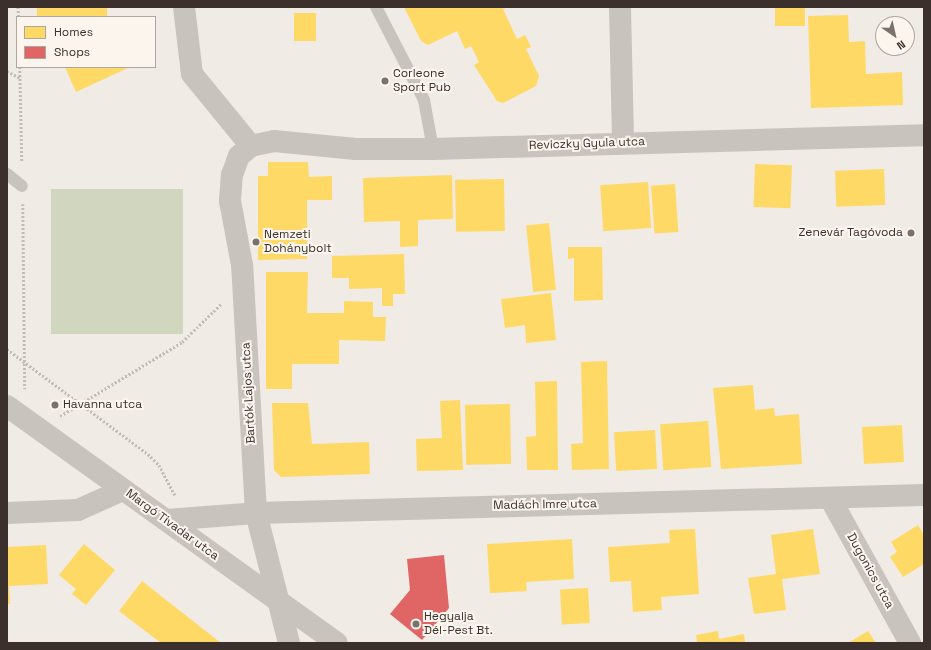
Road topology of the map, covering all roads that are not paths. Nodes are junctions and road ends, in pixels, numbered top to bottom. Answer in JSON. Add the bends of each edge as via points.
{"nodes":[{"id":1,"x":184,"y":7,"type":"edge"},
{"id":2,"x":376,"y":7,"type":"edge"},
{"id":3,"x":620,"y":7,"type":"edge"},
{"id":4,"x":924,"y":135,"type":"edge"},
{"id":5,"x":624,"y":143,"type":"junction"},
{"id":6,"x":250,"y":146,"type":"junction"},
{"id":7,"x":432,"y":149,"type":"junction"},
{"id":8,"x":7,"y":174,"type":"edge"},
{"id":9,"x":22,"y":186,"type":"road end"},
{"id":10,"x":23,"y":417,"type":"edge"},
{"id":11,"x":123,"y":490,"type":"junction"},
{"id":12,"x":924,"y":495,"type":"edge"},
{"id":13,"x":830,"y":498,"type":"junction"},
{"id":14,"x":7,"y":513,"type":"edge"},
{"id":15,"x":256,"y":513,"type":"junction"},
{"id":16,"x":166,"y":520,"type":"junction"},
{"id":17,"x":278,"y":600,"type":"junction"},
{"id":18,"x":289,"y":643,"type":"edge"},
{"id":19,"x":337,"y":643,"type":"edge"},
{"id":20,"x":910,"y":643,"type":"edge"}],
"edges":[{"from":1,"to":6,"type":"street","via":[[192,74]]},
{"from":2,"to":7,"type":"lane","via":[[424,100]]},
{"from":3,"to":5,"type":"street"},
{"from":4,"to":5,"type":"street","name":"Reviczky Gyula utca"},
{"from":5,"to":7,"type":"street","name":"Reviczky Gyula utca"},
{"from":6,"to":7,"type":"street","name":"Reviczky Gyula utca","via":[[274,141],[356,149]]},
{"from":6,"to":15,"type":"street","name":"Bartók Lajos utca","via":[[237,162],[230,201],[242,265]]},
{"from":8,"to":9,"type":"lane"},
{"from":10,"to":11,"type":"street","name":"Margó Tivadar utca"},
{"from":11,"to":14,"type":"street","via":[[78,510]]},
{"from":11,"to":16,"type":"street","name":"Margó Tivadar utca"},
{"from":12,"to":13,"type":"street","name":"Madách Imre utca"},
{"from":13,"to":15,"type":"street","name":"Madách Imre utca"},
{"from":13,"to":20,"type":"street","name":"Dugonics utca"},
{"from":15,"to":16,"type":"street","name":"Madách Imre utca"},
{"from":15,"to":17,"type":"street","name":"Bartók Lajos utca"},
{"from":16,"to":17,"type":"street","name":"Margó Tivadar utca"},
{"from":17,"to":18,"type":"street","name":"Bartók Lajos utca"},
{"from":17,"to":19,"type":"street","name":"Margó Tivadar utca"}]}
